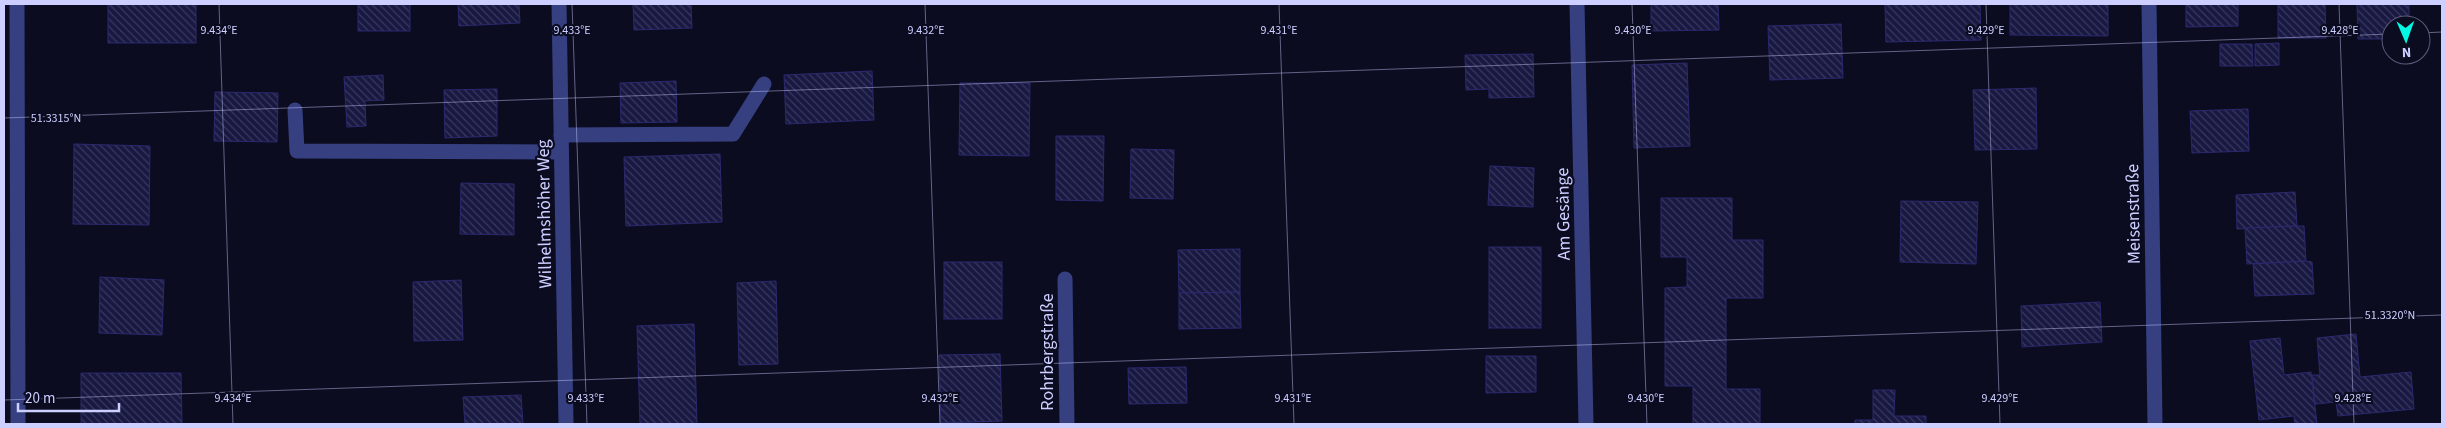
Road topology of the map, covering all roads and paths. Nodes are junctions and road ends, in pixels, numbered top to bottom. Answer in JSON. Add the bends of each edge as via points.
{"nodes":[{"id":1,"x":17,"y":4,"type":"edge"},
{"id":2,"x":559,"y":4,"type":"edge"},
{"id":3,"x":1577,"y":4,"type":"edge"},
{"id":4,"x":2149,"y":4,"type":"edge"},
{"id":5,"x":10,"y":64,"type":"edge"},
{"id":6,"x":764,"y":84,"type":"dead end"},
{"id":7,"x":296,"y":110,"type":"dead end"},
{"id":8,"x":561,"y":135,"type":"junction"},
{"id":9,"x":561,"y":152,"type":"junction"},
{"id":10,"x":1065,"y":278,"type":"dead end"},
{"id":11,"x":18,"y":424,"type":"edge"},
{"id":12,"x":566,"y":424,"type":"edge"},
{"id":13,"x":1067,"y":424,"type":"edge"},
{"id":14,"x":1586,"y":424,"type":"edge"},
{"id":15,"x":2155,"y":424,"type":"edge"}],
"edges":[{"from":1,"to":5,"type":"street"},
{"from":2,"to":8,"type":"street","name":"Wilhelmshöher Weg"},
{"from":3,"to":14,"type":"street","name":"Am Gesänge"},
{"from":4,"to":15,"type":"street","name":"Meisenstraße"},
{"from":5,"to":11,"type":"street"},
{"from":6,"to":8,"type":"street","via":[[734,134]]},
{"from":7,"to":9,"type":"street","via":[[297,151]]},
{"from":8,"to":9,"type":"street","name":"Wilhelmshöher Weg"},
{"from":9,"to":12,"type":"street","name":"Wilhelmshöher Weg"},
{"from":10,"to":13,"type":"street","name":"Rohrbergstraße"}]}
